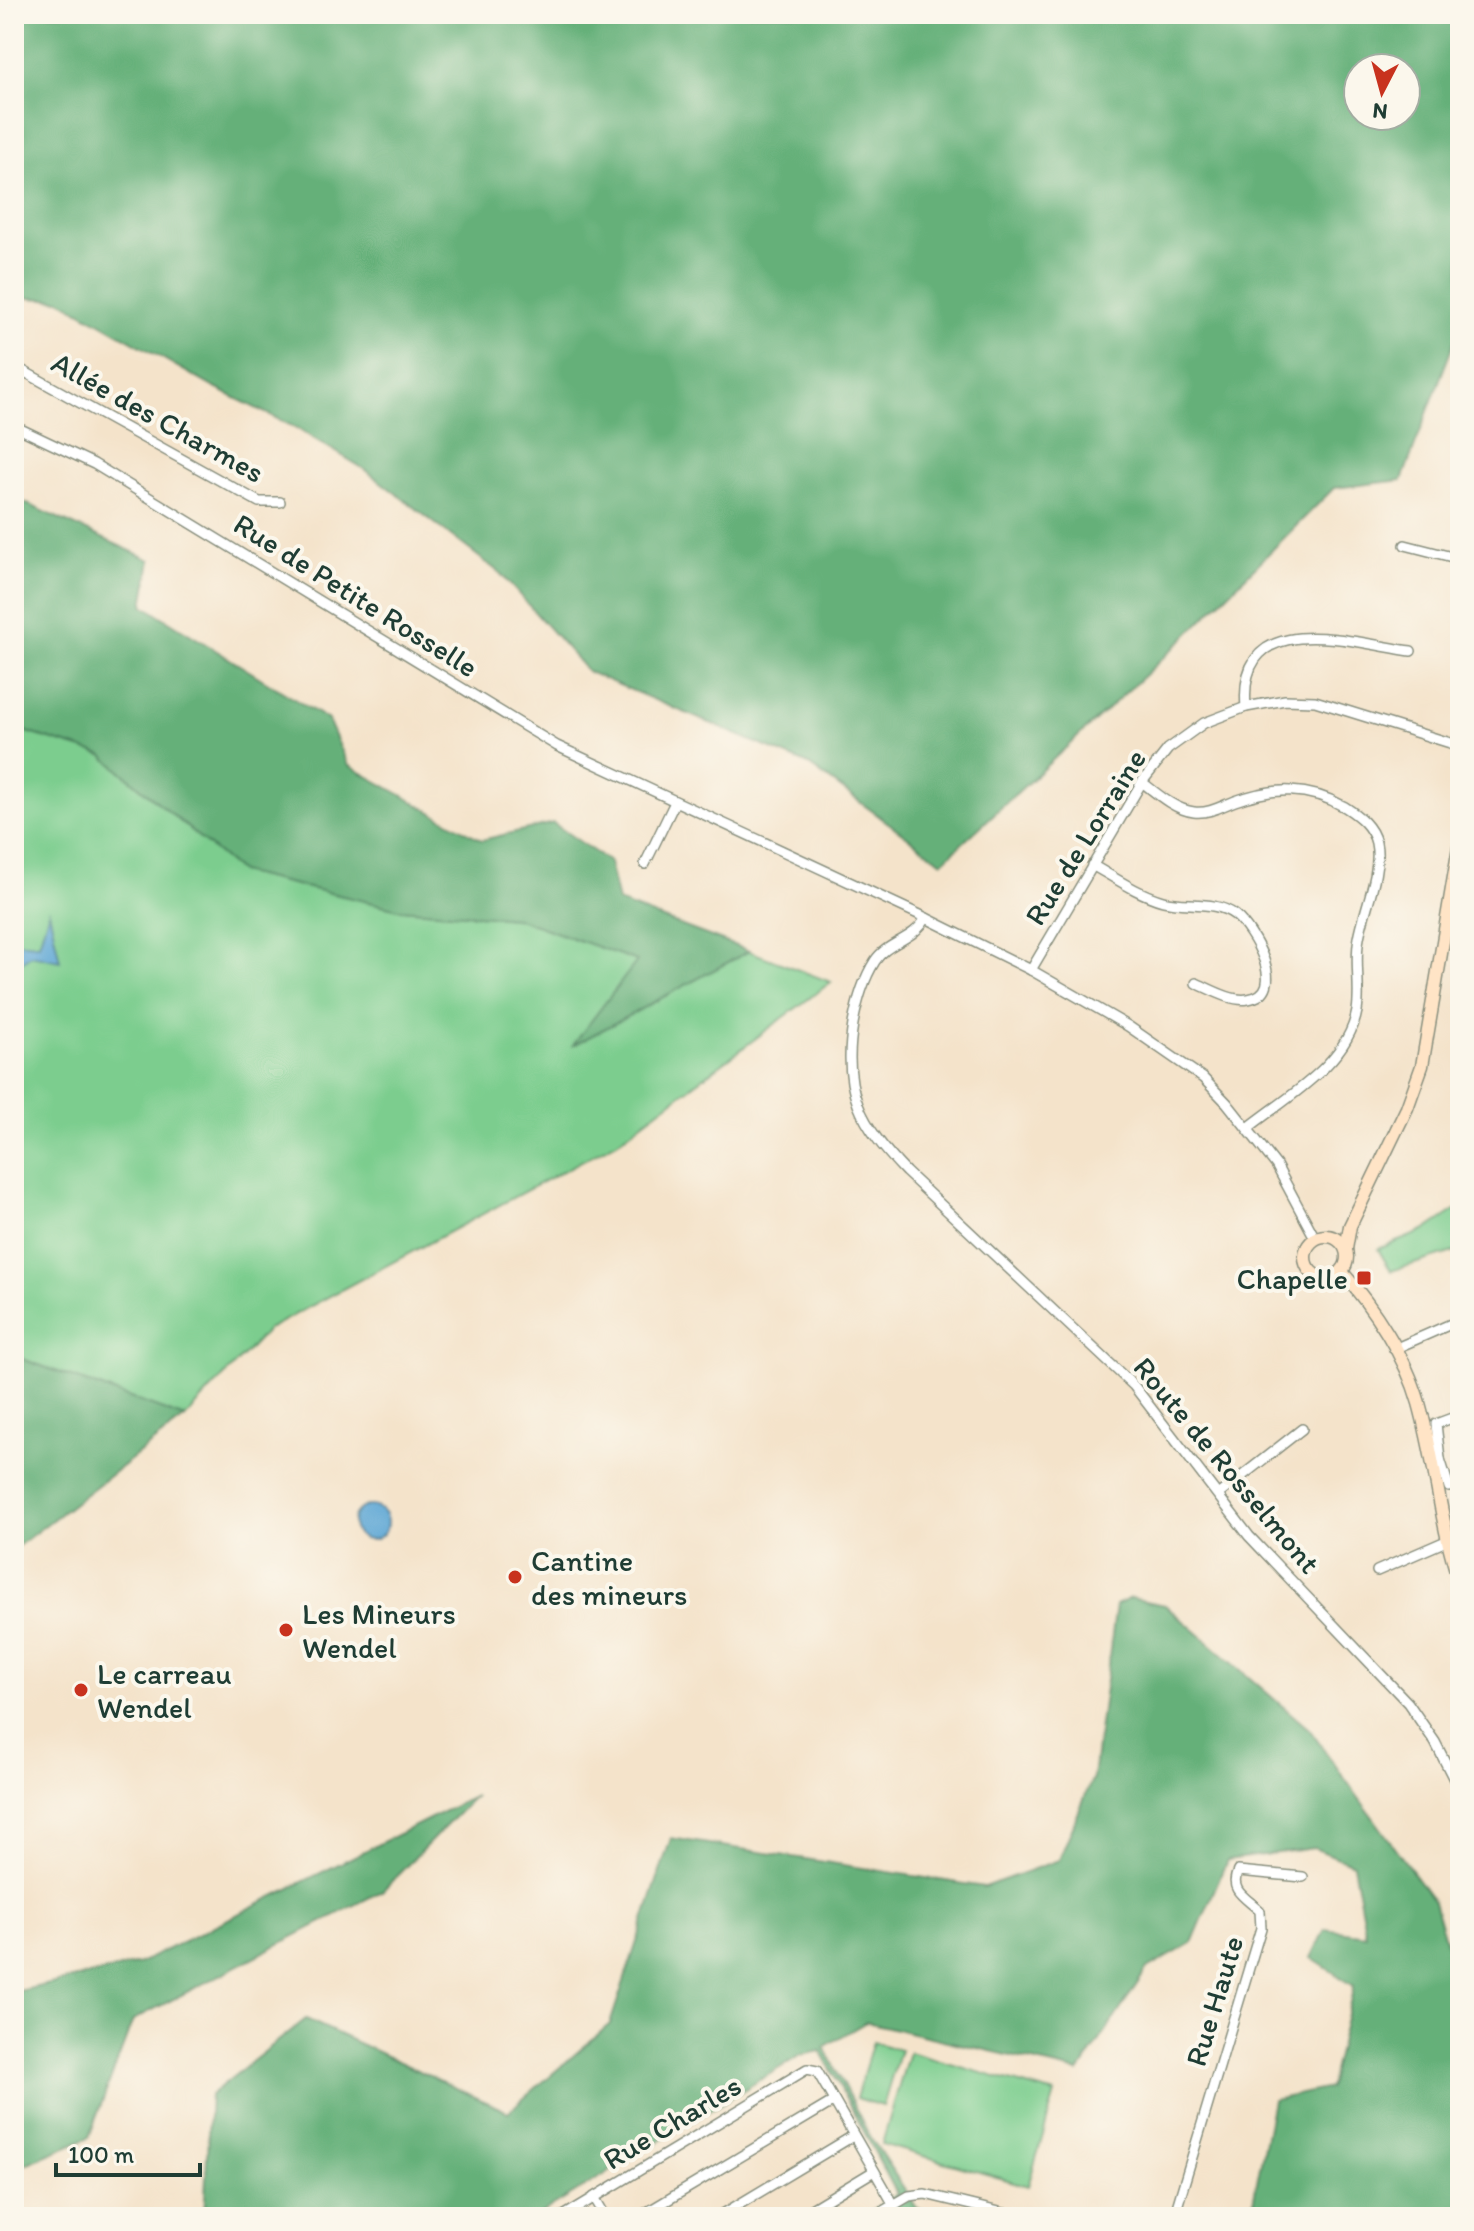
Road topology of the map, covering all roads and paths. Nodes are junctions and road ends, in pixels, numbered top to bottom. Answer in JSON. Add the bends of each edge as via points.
{"nodes":[{"id":1,"x":14,"y":366,"type":"edge"},
{"id":2,"x":14,"y":426,"type":"edge"},
{"id":3,"x":280,"y":502,"type":"dead end"},
{"id":4,"x":1405,"y":545,"type":"dead end"},
{"id":5,"x":1460,"y":559,"type":"edge"},
{"id":6,"x":1411,"y":651,"type":"dead end"},
{"id":7,"x":1246,"y":707,"type":"junction"},
{"id":8,"x":1460,"y":746,"type":"edge"},
{"id":9,"x":1142,"y":782,"type":"junction"},
{"id":10,"x":675,"y":802,"type":"junction"},
{"id":11,"x":1460,"y":841,"type":"edge"},
{"id":12,"x":645,"y":864,"type":"dead end"},
{"id":13,"x":1092,"y":865,"type":"junction"},
{"id":14,"x":926,"y":918,"type":"junction"},
{"id":15,"x":1031,"y":970,"type":"junction"},
{"id":16,"x":1196,"y":983,"type":"dead end"},
{"id":17,"x":1248,"y":1128,"type":"junction"},
{"id":18,"x":1350,"y":1226,"type":"junction"},
{"id":19,"x":1332,"y":1236,"type":"junction"},
{"id":20,"x":1315,"y":1238,"type":"junction"},
{"id":21,"x":1346,"y":1249,"type":"junction"},
{"id":22,"x":1342,"y":1272,"type":"junction"},
{"id":23,"x":1460,"y":1320,"type":"edge"},
{"id":24,"x":1394,"y":1349,"type":"junction"},
{"id":25,"x":1460,"y":1415,"type":"edge"},
{"id":26,"x":1302,"y":1429,"type":"dead end"},
{"id":27,"x":1435,"y":1460,"type":"junction"},
{"id":28,"x":1460,"y":1484,"type":"edge"},
{"id":29,"x":1219,"y":1494,"type":"junction"},
{"id":30,"x":1446,"y":1541,"type":"junction"},
{"id":31,"x":1377,"y":1571,"type":"dead end"},
{"id":32,"x":1460,"y":1583,"type":"edge"},
{"id":33,"x":1460,"y":1791,"type":"edge"},
{"id":34,"x":1303,"y":1877,"type":"dead end"},
{"id":35,"x":834,"y":2101,"type":"junction"},
{"id":36,"x":853,"y":2136,"type":"junction"},
{"id":37,"x":874,"y":2171,"type":"junction"},
{"id":38,"x":594,"y":2197,"type":"junction"},
{"id":39,"x":894,"y":2205,"type":"junction"},
{"id":40,"x":562,"y":2217,"type":"edge"},
{"id":41,"x":606,"y":2217,"type":"edge"},
{"id":42,"x":639,"y":2217,"type":"edge"},
{"id":43,"x":718,"y":2217,"type":"edge"},
{"id":44,"x":798,"y":2217,"type":"edge"},
{"id":45,"x":873,"y":2217,"type":"edge"},
{"id":46,"x":1020,"y":2217,"type":"edge"},
{"id":47,"x":1174,"y":2217,"type":"edge"}],
"edges":[{"from":1,"to":3,"type":"street","name":"Allée des Charmes","via":[[259,502]]},
{"from":2,"to":10,"type":"street","name":"Rue de Petite Rosselle","via":[[94,464],[547,741]]},
{"from":4,"to":5,"type":"street"},
{"from":6,"to":7,"type":"street","via":[[1313,637],[1283,640],[1260,649],[1248,667]]},
{"from":7,"to":8,"type":"street","name":"Rue de Lorraine","via":[[1315,701]]},
{"from":7,"to":9,"type":"street","name":"Rue de Lorraine","via":[[1204,723],[1168,749]]},
{"from":9,"to":13,"type":"street","name":"Rue de Lorraine"},
{"from":9,"to":17,"type":"street","via":[[1197,813],[1275,789],[1314,794],[1363,820],[1376,843],[1377,860],[1357,948],[1359,992],[1352,1029],[1343,1046],[1307,1082]]},
{"from":10,"to":12,"type":"street"},
{"from":10,"to":14,"type":"street","name":"Rue de Petite Rosselle"},
{"from":11,"to":18,"type":"main road","via":[[1422,1066]]},
{"from":13,"to":15,"type":"street","name":"Rue de Lorraine"},
{"from":13,"to":16,"type":"street","via":[[1144,894],[1222,908],[1245,924],[1267,966],[1261,993],[1237,998]]},
{"from":14,"to":15,"type":"street","name":"Rue de Petite Rosselle"},
{"from":14,"to":29,"type":"street","name":"Route de Rosselmont","via":[[913,936],[877,957],[857,997],[848,1070],[865,1122],[906,1172],[1134,1386]]},
{"from":15,"to":17,"type":"street","name":"Rue de Petite Rosselle","via":[[1128,1026],[1203,1078]]},
{"from":17,"to":20,"type":"street","name":"Rue de Petite Rosselle","via":[[1282,1175]]},
{"from":18,"to":19,"type":"main road"},
{"from":18,"to":21,"type":"main road"},
{"from":19,"to":20,"type":"main road"},
{"from":19,"to":21,"type":"main road"},
{"from":20,"to":22,"type":"main road","via":[[1304,1259],[1311,1273],[1327,1278]]},
{"from":21,"to":22,"type":"main road"},
{"from":22,"to":24,"type":"main road"},
{"from":23,"to":24,"type":"street"},
{"from":24,"to":27,"type":"main road","via":[[1419,1404]]},
{"from":25,"to":27,"type":"street","via":[[1436,1424]]},
{"from":26,"to":29,"type":"street"},
{"from":27,"to":28,"type":"street","via":[[1449,1487]]},
{"from":27,"to":30,"type":"main road"},
{"from":29,"to":33,"type":"street","name":"Route de Rosselmont","via":[[1249,1536],[1408,1703]]},
{"from":30,"to":31,"type":"street"},
{"from":30,"to":32,"type":"main road"},
{"from":34,"to":47,"type":"street","name":"Rue Haute","via":[[1238,1871],[1233,1880],[1235,1890],[1260,1911],[1261,1928]]},
{"from":35,"to":36,"type":"street"},
{"from":35,"to":38,"type":"street","name":"Rue Charles","via":[[817,2071],[807,2069]]},
{"from":35,"to":42,"type":"street"},
{"from":36,"to":37,"type":"street"},
{"from":36,"to":43,"type":"street"},
{"from":37,"to":39,"type":"street"},
{"from":37,"to":44,"type":"street"},
{"from":38,"to":40,"type":"street","name":"Rue Charles"},
{"from":38,"to":41,"type":"street"},
{"from":39,"to":45,"type":"street"},
{"from":39,"to":46,"type":"street","via":[[925,2194]]}]}
